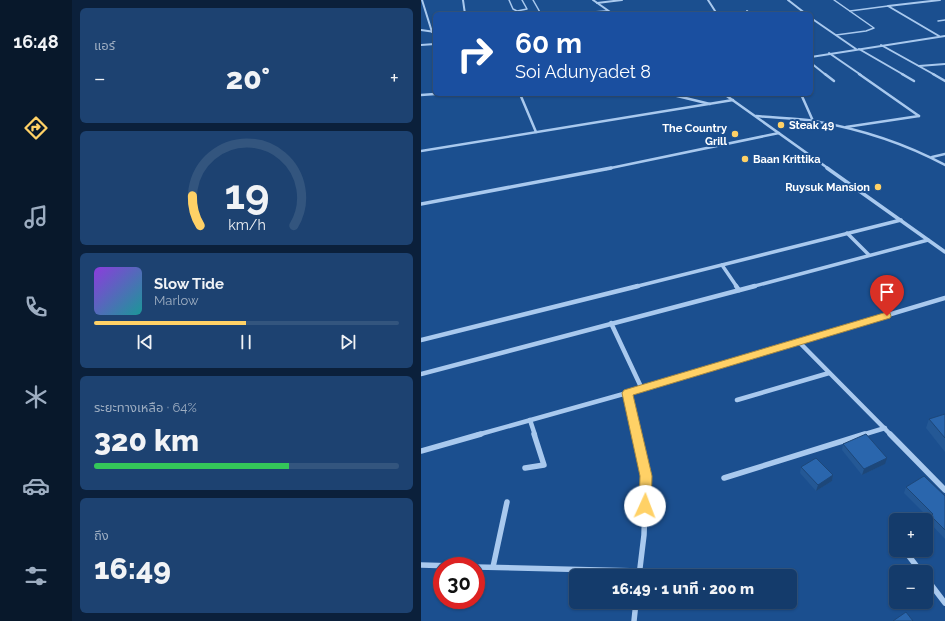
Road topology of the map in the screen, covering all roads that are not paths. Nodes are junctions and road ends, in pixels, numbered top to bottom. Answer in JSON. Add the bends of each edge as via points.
{"nodes":[{"id":1,"x":422,"y":0,"type":"edge"},
{"id":2,"x":463,"y":0,"type":"edge"},
{"id":3,"x":509,"y":0,"type":"edge"},
{"id":4,"x":522,"y":0,"type":"edge"},
{"id":5,"x":533,"y":0,"type":"edge"},
{"id":6,"x":593,"y":0,"type":"edge"},
{"id":7,"x":622,"y":0,"type":"edge"},
{"id":8,"x":708,"y":0,"type":"edge"},
{"id":9,"x":787,"y":0,"type":"edge"},
{"id":10,"x":834,"y":0,"type":"edge"},
{"id":11,"x":940,"y":0,"type":"edge"},
{"id":12,"x":597,"y":3,"type":"junction"},
{"id":13,"x":888,"y":6,"type":"junction"},
{"id":14,"x":609,"y":11,"type":"joint"},
{"id":15,"x":850,"y":11,"type":"junction"},
{"id":16,"x":465,"y":12,"type":"edge"},
{"id":17,"x":540,"y":12,"type":"edge"},
{"id":18,"x":597,"y":12,"type":"edge"},
{"id":19,"x":716,"y":12,"type":"edge"},
{"id":20,"x":803,"y":12,"type":"edge"},
{"id":21,"x":813,"y":19,"type":"edge"},
{"id":22,"x":945,"y":20,"type":"edge"},
{"id":23,"x":938,"y":21,"type":"dead end"},
{"id":24,"x":421,"y":30,"type":"edge"},
{"id":25,"x":433,"y":32,"type":"edge"},
{"id":26,"x":836,"y":35,"type":"junction"},
{"id":27,"x":940,"y":36,"type":"junction"},
{"id":28,"x":945,"y":36,"type":"edge"},
{"id":29,"x":433,"y":44,"type":"edge"},
{"id":30,"x":421,"y":45,"type":"edge"},
{"id":31,"x":880,"y":45,"type":"junction"},
{"id":32,"x":858,"y":48,"type":"junction"},
{"id":33,"x":829,"y":54,"type":"junction"},
{"id":34,"x":813,"y":57,"type":"edge"},
{"id":35,"x":945,"y":64,"type":"edge"},
{"id":36,"x":813,"y":65,"type":"edge"},
{"id":37,"x":919,"y":66,"type":"junction"},
{"id":38,"x":834,"y":81,"type":"dead end"},
{"id":39,"x":914,"y":81,"type":"dead end"},
{"id":40,"x":945,"y":81,"type":"edge"},
{"id":41,"x":433,"y":94,"type":"edge"},
{"id":42,"x":421,"y":95,"type":"edge"},
{"id":43,"x":521,"y":96,"type":"edge"},
{"id":44,"x":678,"y":96,"type":"edge"},
{"id":45,"x":727,"y":96,"type":"edge"},
{"id":46,"x":802,"y":96,"type":"edge"},
{"id":47,"x":733,"y":100,"type":"junction"},
{"id":48,"x":713,"y":104,"type":"junction"},
{"id":49,"x":755,"y":116,"type":"junction"},
{"id":50,"x":813,"y":121,"type":"junction"},
{"id":51,"x":843,"y":128,"type":"junction"},
{"id":52,"x":536,"y":132,"type":"junction"},
{"id":53,"x":779,"y":133,"type":"junction"},
{"id":54,"x":421,"y":151,"type":"edge"},
{"id":55,"x":945,"y":154,"type":"edge"},
{"id":56,"x":931,"y":157,"type":"junction"},
{"id":57,"x":945,"y":165,"type":"edge"},
{"id":58,"x":421,"y":204,"type":"edge"},
{"id":59,"x":901,"y":220,"type":"junction"},
{"id":60,"x":847,"y":233,"type":"junction"},
{"id":61,"x":928,"y":240,"type":"junction"},
{"id":62,"x":945,"y":252,"type":"edge"},
{"id":63,"x":869,"y":255,"type":"junction"},
{"id":64,"x":722,"y":265,"type":"junction"},
{"id":65,"x":739,"y":290,"type":"junction"},
{"id":66,"x":945,"y":298,"type":"edge"},
{"id":67,"x":611,"y":323,"type":"junction"},
{"id":68,"x":421,"y":340,"type":"edge"},
{"id":69,"x":799,"y":342,"type":"junction"},
{"id":70,"x":829,"y":373,"type":"junction"},
{"id":71,"x":421,"y":374,"type":"edge"},
{"id":72,"x":642,"y":389,"type":"junction"},
{"id":73,"x":627,"y":393,"type":"junction"},
{"id":74,"x":737,"y":400,"type":"dead end"},
{"id":75,"x":530,"y":420,"type":"junction"},
{"id":76,"x":885,"y":428,"type":"junction"},
{"id":77,"x":421,"y":451,"type":"edge"},
{"id":78,"x":525,"y":468,"type":"dead end"},
{"id":79,"x":724,"y":478,"type":"dead end"},
{"id":80,"x":945,"y":490,"type":"edge"},
{"id":81,"x":507,"y":502,"type":"dead end"},
{"id":82,"x":910,"y":557,"type":"edge"},
{"id":83,"x":421,"y":565,"type":"edge"},
{"id":84,"x":433,"y":565,"type":"edge"},
{"id":85,"x":916,"y":565,"type":"edge"},
{"id":86,"x":485,"y":567,"type":"edge"},
{"id":87,"x":493,"y":567,"type":"junction"},
{"id":88,"x":641,"y":569,"type":"edge"},
{"id":89,"x":569,"y":571,"type":"edge"},
{"id":90,"x":933,"y":587,"type":"edge"},
{"id":91,"x":945,"y":603,"type":"edge"},
{"id":92,"x":635,"y":609,"type":"edge"},
{"id":93,"x":634,"y":621,"type":"edge"}],
"edges":[{"from":1,"to":25,"type":"street"},
{"from":2,"to":16,"type":"street"},
{"from":3,"to":4,"type":"lane","via":[[515,11],[527,9]]},
{"from":5,"to":17,"type":"lane"},
{"from":6,"to":12,"type":"street"},
{"from":7,"to":12,"type":"street"},
{"from":8,"to":19,"type":"street"},
{"from":9,"to":20,"type":"street"},
{"from":10,"to":15,"type":"lane"},
{"from":11,"to":13,"type":"street"},
{"from":12,"to":14,"type":"street"},
{"from":13,"to":15,"type":"lane"},
{"from":13,"to":27,"type":"street"},
{"from":14,"to":18,"type":"street"},
{"from":15,"to":26,"type":"lane","via":[[874,28]]},
{"from":21,"to":26,"type":"street"},
{"from":22,"to":23,"type":"lane"},
{"from":24,"to":25,"type":"street"},
{"from":26,"to":32,"type":"street"},
{"from":27,"to":28,"type":"street"},
{"from":27,"to":31,"type":"street"},
{"from":29,"to":30,"type":"street"},
{"from":31,"to":32,"type":"street"},
{"from":31,"to":37,"type":"street"},
{"from":32,"to":33,"type":"street"},
{"from":32,"to":39,"type":"street"},
{"from":33,"to":34,"type":"street"},
{"from":33,"to":51,"type":"street","via":[[919,116]]},
{"from":35,"to":37,"type":"street"},
{"from":36,"to":38,"type":"street"},
{"from":37,"to":40,"type":"street"},
{"from":41,"to":42,"type":"street"},
{"from":43,"to":52,"type":"street"},
{"from":44,"to":48,"type":"street"},
{"from":45,"to":47,"type":"street"},
{"from":46,"to":50,"type":"street"},
{"from":47,"to":48,"type":"street"},
{"from":47,"to":49,"type":"street"},
{"from":48,"to":52,"type":"street"},
{"from":49,"to":50,"type":"street"},
{"from":49,"to":53,"type":"street"},
{"from":50,"to":51,"type":"street"},
{"from":51,"to":56,"type":"street","via":[[895,142]]},
{"from":52,"to":54,"type":"street"},
{"from":53,"to":58,"type":"street","via":[[543,182]]},
{"from":53,"to":59,"type":"street"},
{"from":55,"to":56,"type":"street"},
{"from":56,"to":57,"type":"street"},
{"from":59,"to":60,"type":"street"},
{"from":59,"to":61,"type":"street"},
{"from":60,"to":63,"type":"street"},
{"from":60,"to":64,"type":"street"},
{"from":61,"to":62,"type":"street"},
{"from":61,"to":63,"type":"street"},
{"from":63,"to":65,"type":"street"},
{"from":64,"to":65,"type":"street"},
{"from":64,"to":68,"type":"street"},
{"from":65,"to":67,"type":"street"},
{"from":66,"to":69,"type":"street"},
{"from":67,"to":71,"type":"street"},
{"from":67,"to":72,"type":"street"},
{"from":69,"to":70,"type":"street"},
{"from":69,"to":72,"type":"street"},
{"from":70,"to":74,"type":"street"},
{"from":70,"to":76,"type":"street"},
{"from":72,"to":73,"type":"street"},
{"from":73,"to":75,"type":"street"},
{"from":73,"to":88,"type":"street","via":[[646,476]]},
{"from":75,"to":77,"type":"street"},
{"from":75,"to":78,"type":"street","via":[[544,465]]},
{"from":76,"to":79,"type":"street"},
{"from":76,"to":80,"type":"street"},
{"from":81,"to":87,"type":"street"},
{"from":82,"to":85,"type":"street"},
{"from":83,"to":84,"type":"street"},
{"from":86,"to":87,"type":"street"},
{"from":87,"to":89,"type":"street"},
{"from":90,"to":91,"type":"street"},
{"from":92,"to":93,"type":"street"}]}
